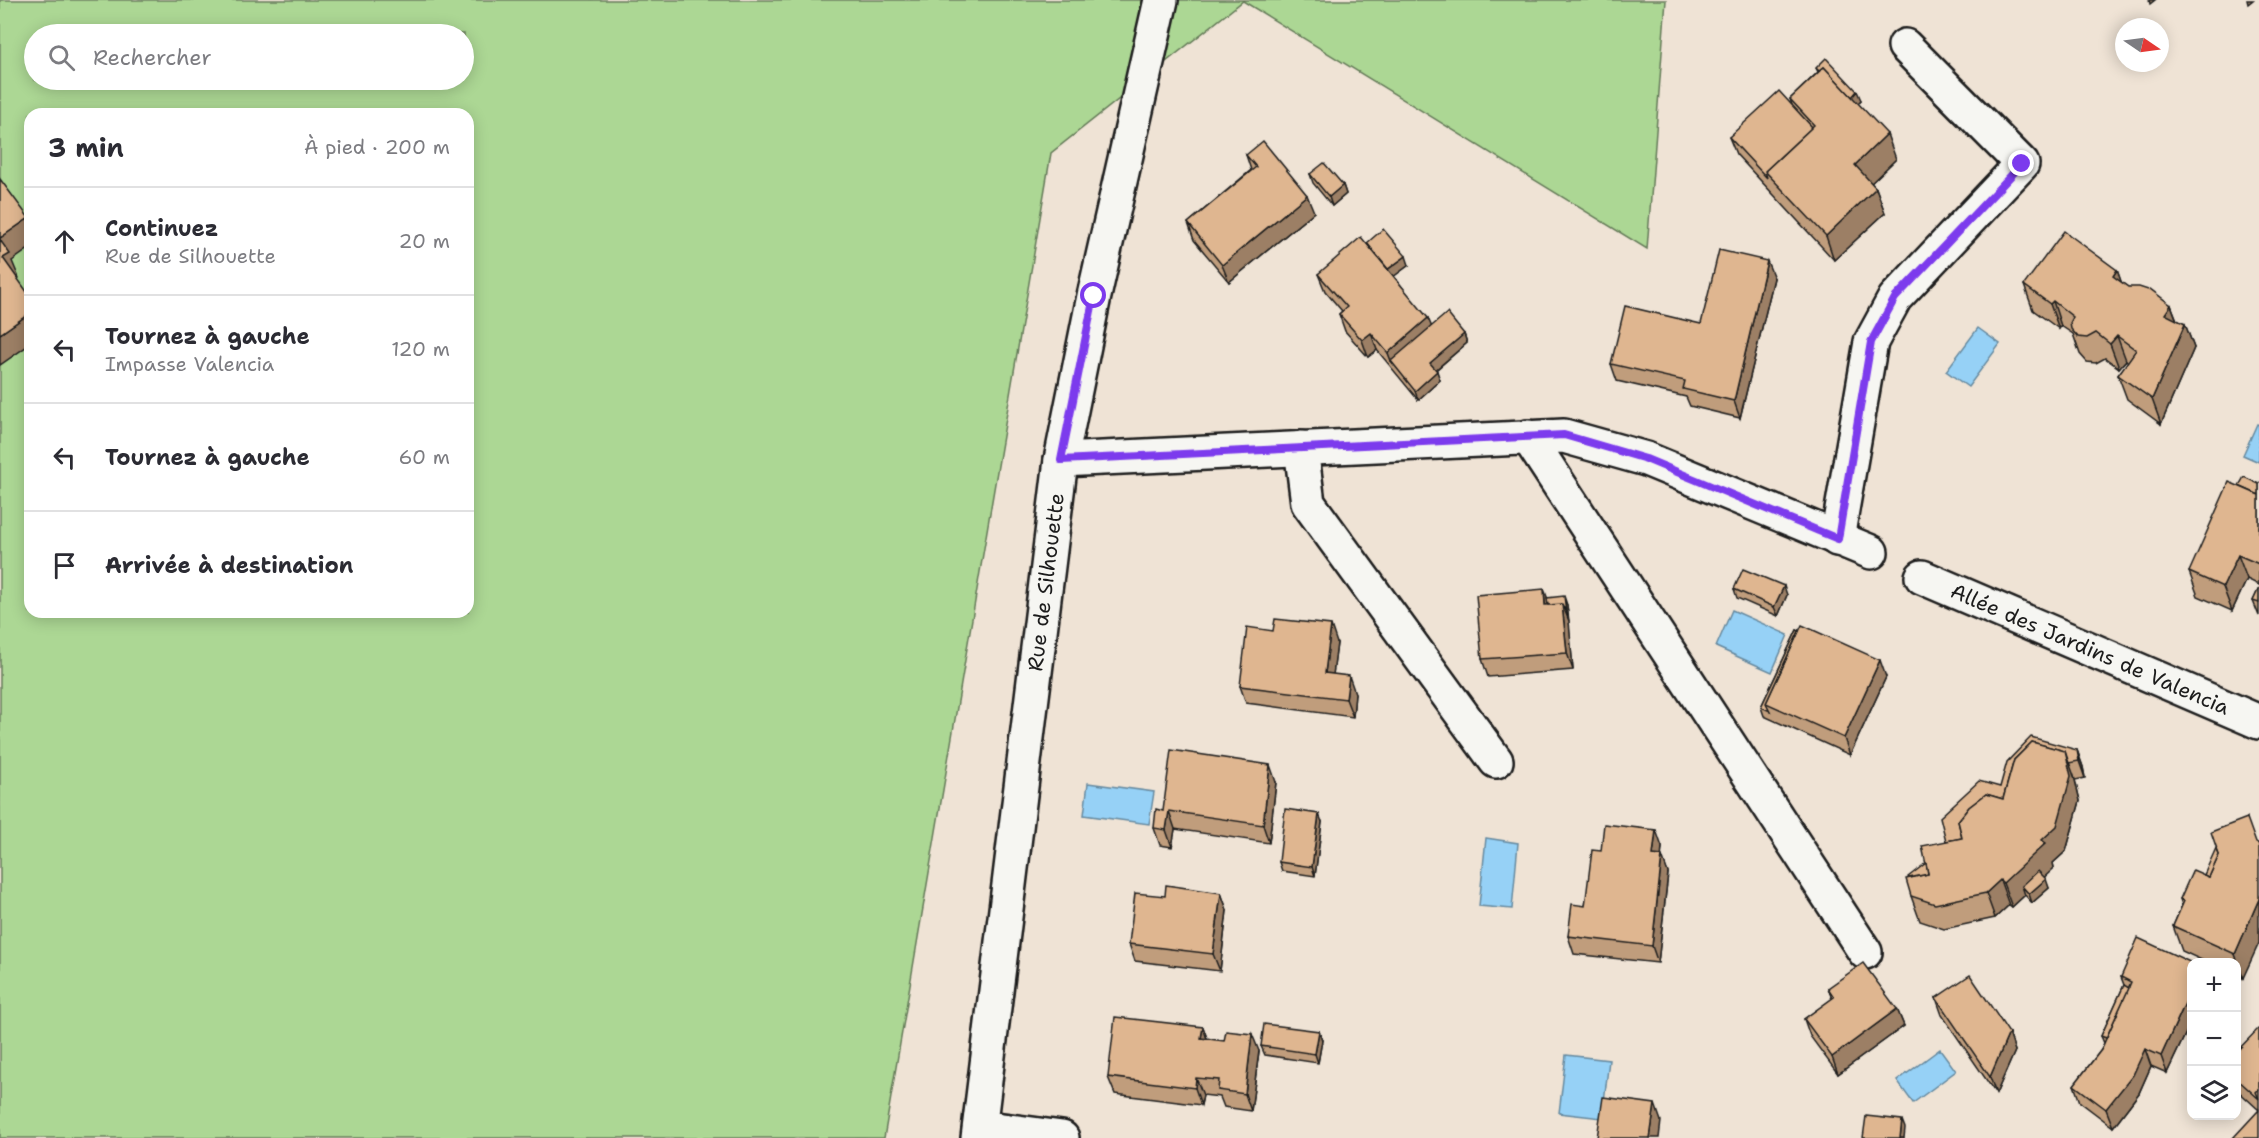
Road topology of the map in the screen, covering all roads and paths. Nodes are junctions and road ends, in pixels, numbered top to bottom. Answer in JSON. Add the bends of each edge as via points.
{"nodes":[{"id":1,"x":1161,"y":0,"type":"edge"},
{"id":2,"x":1905,"y":46,"type":"dead end"},
{"id":3,"x":1528,"y":437,"type":"junction"},
{"id":4,"x":1300,"y":448,"type":"junction"},
{"id":5,"x":1061,"y":460,"type":"junction"},
{"id":6,"x":1838,"y":539,"type":"junction"},
{"id":7,"x":1871,"y":552,"type":"dead end"},
{"id":8,"x":1922,"y":577,"type":"dead end"},
{"id":9,"x":2259,"y":722,"type":"edge"},
{"id":10,"x":1496,"y":761,"type":"dead end"},
{"id":11,"x":1865,"y":952,"type":"dead end"},
{"id":12,"x":979,"y":1133,"type":"edge"},
{"id":13,"x":1062,"y":1138,"type":"edge"}],
"edges":[{"from":1,"to":5,"type":"street","name":"Rue de Silhouette"},
{"from":2,"to":6,"type":"street","via":[[2022,164],[1895,298],[1871,342]]},
{"from":3,"to":4,"type":"street"},
{"from":3,"to":6,"type":"street","via":[[1564,435],[1646,459]]},
{"from":3,"to":11,"type":"street"},
{"from":4,"to":5,"type":"street"},
{"from":4,"to":10,"type":"street","via":[[1308,502]]},
{"from":5,"to":12,"type":"street","name":"Rue de Silhouette"},
{"from":6,"to":7,"type":"street"},
{"from":8,"to":9,"type":"street","name":"Allée des Jardins de Valencia"},
{"from":12,"to":13,"type":"street"}]}
